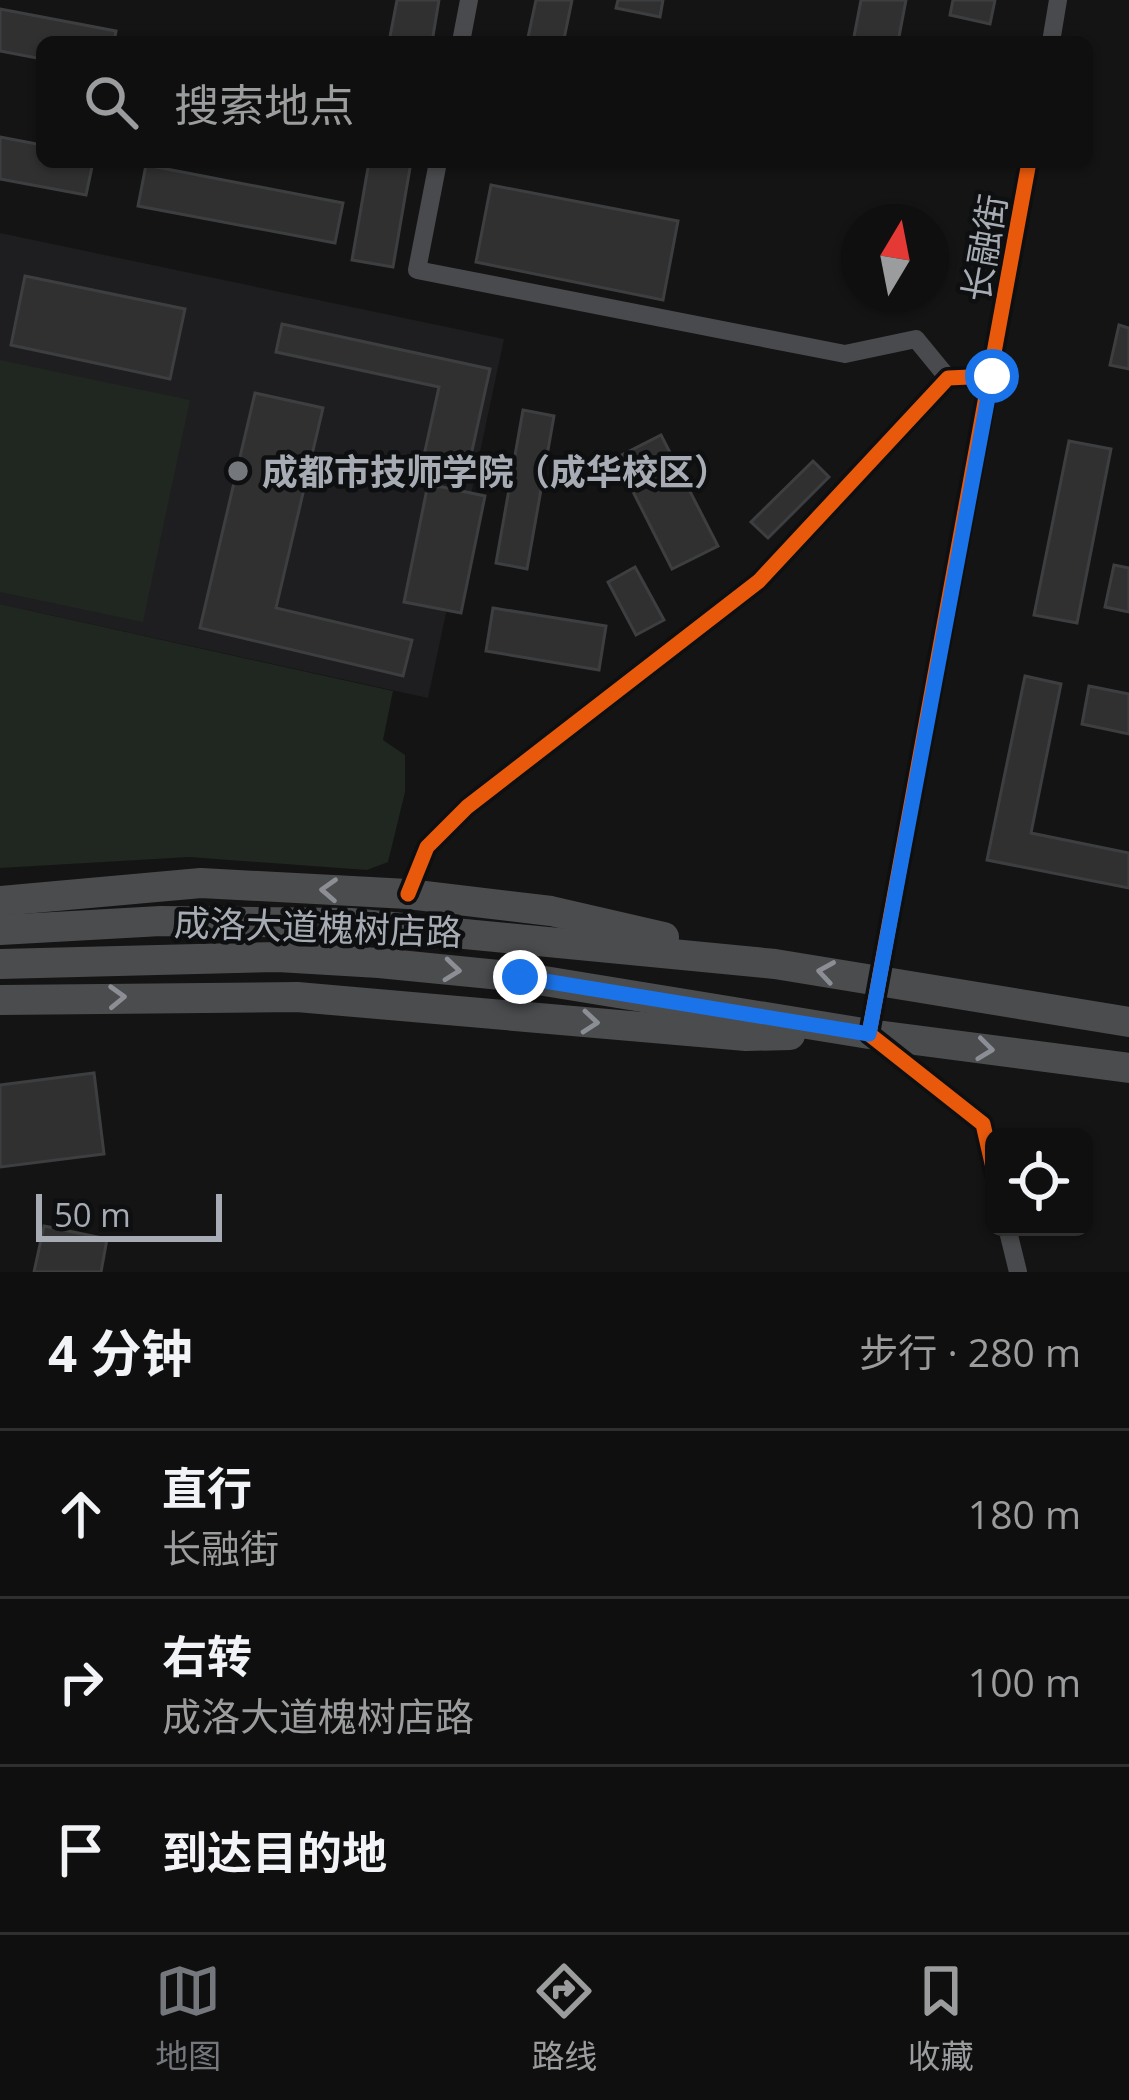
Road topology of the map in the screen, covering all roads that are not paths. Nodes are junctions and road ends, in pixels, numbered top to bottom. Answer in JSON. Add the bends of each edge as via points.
{"nodes":[{"id":1,"x":470,"y":0,"type":"edge"},
{"id":2,"x":1058,"y":0,"type":"edge"},
{"id":3,"x":462,"y":36,"type":"edge"},
{"id":4,"x":1052,"y":36,"type":"edge"},
{"id":5,"x":437,"y":168,"type":"edge"},
{"id":6,"x":1028,"y":168,"type":"edge"},
{"id":7,"x":992,"y":376,"type":"junction"},
{"id":8,"x":948,"y":378,"type":"junction"},
{"id":9,"x":408,"y":894,"type":"junction"},
{"id":10,"x":0,"y":902,"type":"edge"},
{"id":11,"x":0,"y":930,"type":"edge"},
{"id":12,"x":0,"y":964,"type":"edge"},
{"id":13,"x":775,"y":964,"type":"junction"},
{"id":14,"x":878,"y":981,"type":"junction"},
{"id":15,"x":0,"y":1000,"type":"edge"},
{"id":16,"x":1129,"y":1022,"type":"edge"},
{"id":17,"x":869,"y":1034,"type":"junction"},
{"id":18,"x":1129,"y":1068,"type":"edge"},
{"id":19,"x":985,"y":1133,"type":"edge"},
{"id":20,"x":1009,"y":1236,"type":"edge"},
{"id":21,"x":1018,"y":1272,"type":"edge"}],
"edges":[{"from":1,"to":3,"type":"street"},
{"from":2,"to":4,"type":"street"},
{"from":5,"to":8,"type":"street","via":[[417,270],[845,354],[916,339]]},
{"from":6,"to":7,"type":"street","name":"长融街"},
{"from":7,"to":8,"type":"street"},
{"from":7,"to":14,"type":"street","name":"长融街"},
{"from":8,"to":9,"type":"street","via":[[759,581],[467,807],[427,848]]},
{"from":9,"to":10,"type":"main road","one_way":true,"via":[[202,883]]},
{"from":9,"to":13,"type":"main road","via":[[551,910]]},
{"from":11,"to":13,"type":"main road","name":"成洛大道槐树店路","via":[[351,922]]},
{"from":12,"to":17,"type":"main road","name":"成洛大道槐树店路","one_way":true,"via":[[278,957],[520,977]]},
{"from":14,"to":13,"type":"main road","name":"成洛大道槐树店路","one_way":true},
{"from":14,"to":16,"type":"main road","name":"成洛大道槐树店路"},
{"from":14,"to":17,"type":"street","name":"长融街"},
{"from":15,"to":17,"type":"main road","one_way":true,"via":[[297,997],[746,1036]]},
{"from":17,"to":18,"type":"main road","name":"成洛大道槐树店路","one_way":true},
{"from":17,"to":19,"type":"street"},
{"from":20,"to":21,"type":"street"}]}
